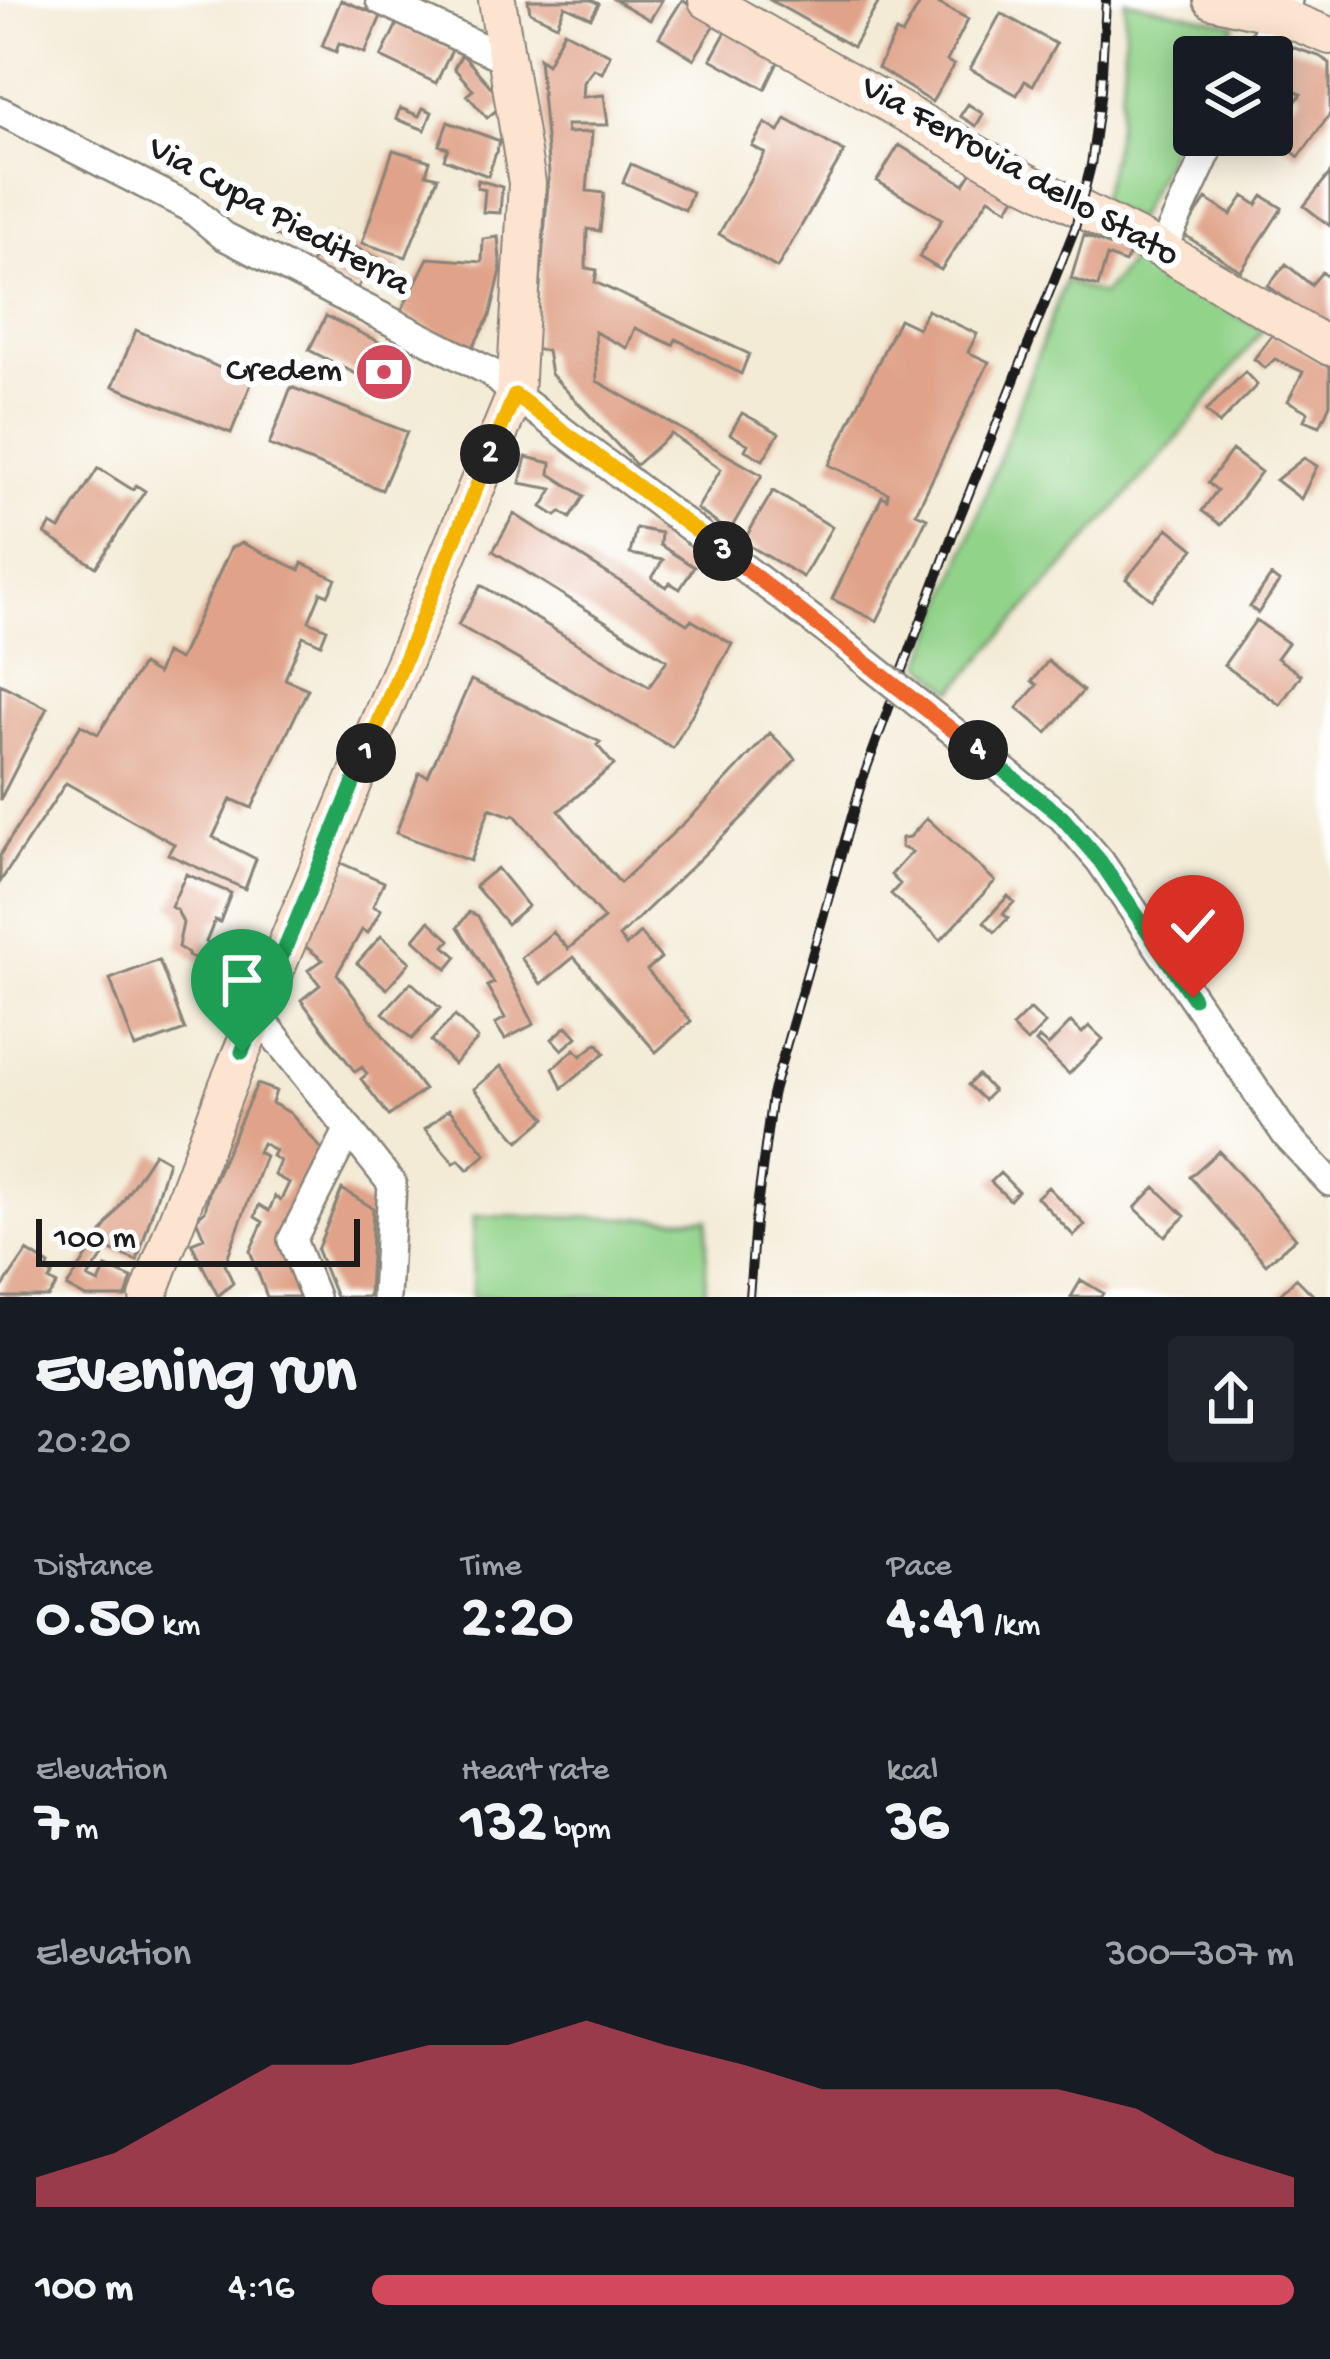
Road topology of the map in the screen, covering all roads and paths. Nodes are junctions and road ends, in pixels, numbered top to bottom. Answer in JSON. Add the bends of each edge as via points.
{"nodes":[{"id":1,"x":380,"y":0,"type":"edge"},
{"id":2,"x":497,"y":0,"type":"edge"},
{"id":3,"x":707,"y":0,"type":"edge"},
{"id":4,"x":1212,"y":0,"type":"edge"},
{"id":5,"x":1283,"y":7,"type":"edge"},
{"id":6,"x":1267,"y":36,"type":"edge"},
{"id":7,"x":1330,"y":36,"type":"edge"},
{"id":8,"x":506,"y":59,"type":"junction"},
{"id":9,"x":0,"y":111,"type":"edge"},
{"id":10,"x":1205,"y":156,"type":"edge"},
{"id":11,"x":1162,"y":250,"type":"junction"},
{"id":12,"x":1330,"y":346,"type":"edge"},
{"id":13,"x":515,"y":395,"type":"junction"},
{"id":14,"x":258,"y":1015,"type":"junction"},
{"id":15,"x":350,"y":1130,"type":"junction"},
{"id":16,"x":1330,"y":1182,"type":"edge"},
{"id":17,"x":148,"y":1297,"type":"edge"},
{"id":18,"x":315,"y":1297,"type":"edge"},
{"id":19,"x":386,"y":1297,"type":"edge"}],
"edges":[{"from":1,"to":8,"type":"street"},
{"from":2,"to":8,"type":"main road"},
{"from":3,"to":11,"type":"main road","name":"Via Ferrovia dello Stato"},
{"from":4,"to":5,"type":"main road"},
{"from":5,"to":6,"type":"street"},
{"from":5,"to":7,"type":"main road"},
{"from":8,"to":13,"type":"main road","via":[[527,183]]},
{"from":9,"to":13,"type":"street","name":"Via Cupa Piediterra","via":[[492,373]]},
{"from":10,"to":11,"type":"street"},
{"from":11,"to":12,"type":"main road","name":"Via Ferrovia dello Stato"},
{"from":13,"to":14,"type":"main road"},
{"from":13,"to":16,"type":"street","name":"Via Cupa Piediterra","bridge":true,"via":[[1062,817],[1286,1135]]},
{"from":14,"to":15,"type":"street"},
{"from":14,"to":17,"type":"main road"},
{"from":15,"to":18,"type":"street","via":[[292,1240]]},
{"from":15,"to":19,"type":"street","via":[[392,1184]]}]}
